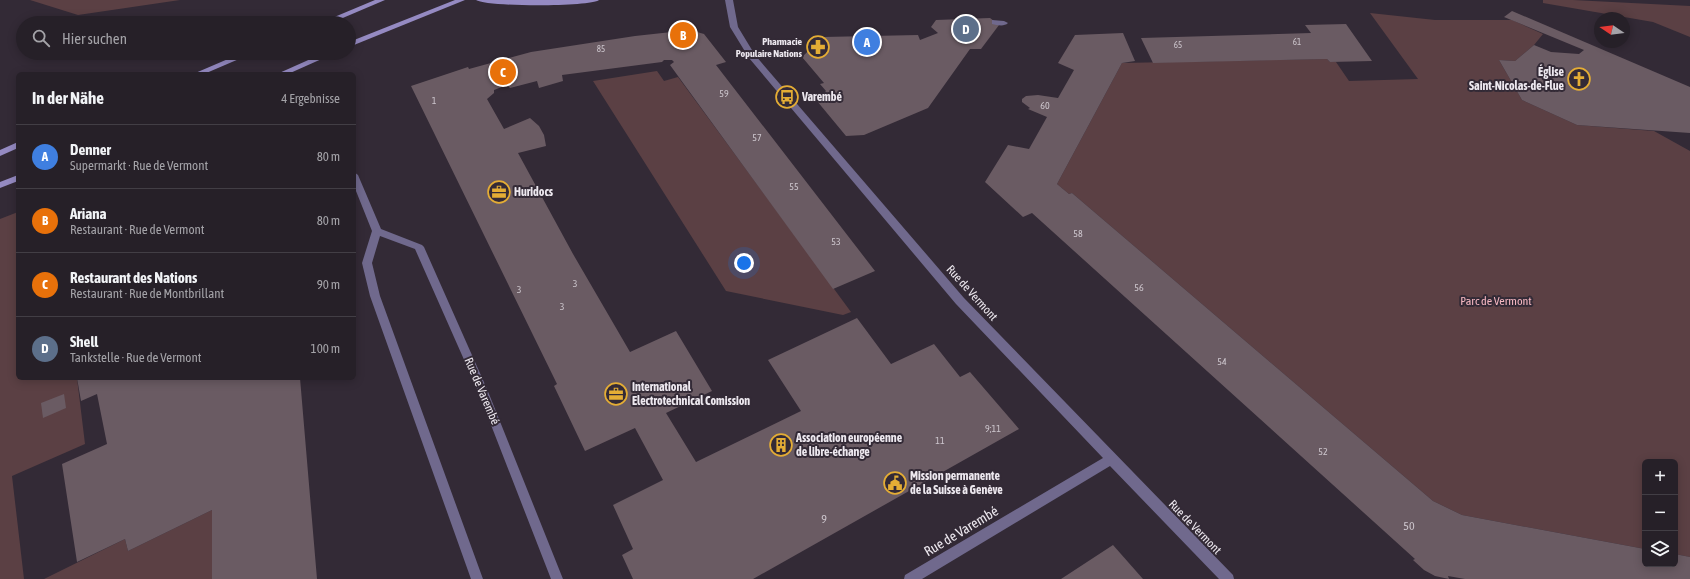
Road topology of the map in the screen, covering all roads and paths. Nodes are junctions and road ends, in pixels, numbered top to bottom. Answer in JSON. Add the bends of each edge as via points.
{"nodes":[{"id":1,"x":381,"y":0,"type":"edge"},
{"id":2,"x":461,"y":0,"type":"edge"},
{"id":3,"x":480,"y":0,"type":"edge"},
{"id":4,"x":595,"y":0,"type":"edge"},
{"id":5,"x":729,"y":0,"type":"edge"},
{"id":6,"x":341,"y":16,"type":"edge"},
{"id":7,"x":995,"y":22,"type":"dead end"},
{"id":8,"x":1004,"y":23,"type":"dead end"},
{"id":9,"x":356,"y":42,"type":"edge"},
{"id":10,"x":232,"y":60,"type":"edge"},
{"id":11,"x":314,"y":60,"type":"edge"},
{"id":12,"x":202,"y":72,"type":"edge"},
{"id":13,"x":286,"y":72,"type":"edge"},
{"id":14,"x":16,"y":146,"type":"edge"},
{"id":15,"x":0,"y":153,"type":"edge"},
{"id":16,"x":16,"y":179,"type":"edge"},
{"id":17,"x":356,"y":180,"type":"edge"},
{"id":18,"x":0,"y":185,"type":"edge"},
{"id":19,"x":377,"y":230,"type":"junction"},
{"id":20,"x":1111,"y":459,"type":"junction"},
{"id":21,"x":477,"y":579,"type":"edge"},
{"id":22,"x":557,"y":579,"type":"edge"},
{"id":23,"x":910,"y":579,"type":"edge"},
{"id":24,"x":1228,"y":579,"type":"edge"}],
"edges":[{"from":1,"to":6,"type":"main road"},
{"from":2,"to":9,"type":"main road"},
{"from":3,"to":4,"type":"main road","via":[[539,4]]},
{"from":5,"to":20,"type":"street","name":"Rue de Vermont","via":[[734,27],[752,56],[960,301]]},
{"from":7,"to":8,"type":"street"},
{"from":10,"to":12,"type":"main road"},
{"from":11,"to":13,"type":"main road"},
{"from":14,"to":15,"type":"main road"},
{"from":16,"to":18,"type":"main road"},
{"from":17,"to":19,"type":"street"},
{"from":19,"to":21,"type":"street","via":[[367,263],[375,296]]},
{"from":19,"to":22,"type":"street","name":"Rue de Varembé","via":[[419,247],[482,389]]},
{"from":20,"to":23,"type":"street","name":"Rue de Varembé"},
{"from":20,"to":24,"type":"street","name":"Rue de Vermont"}]}
